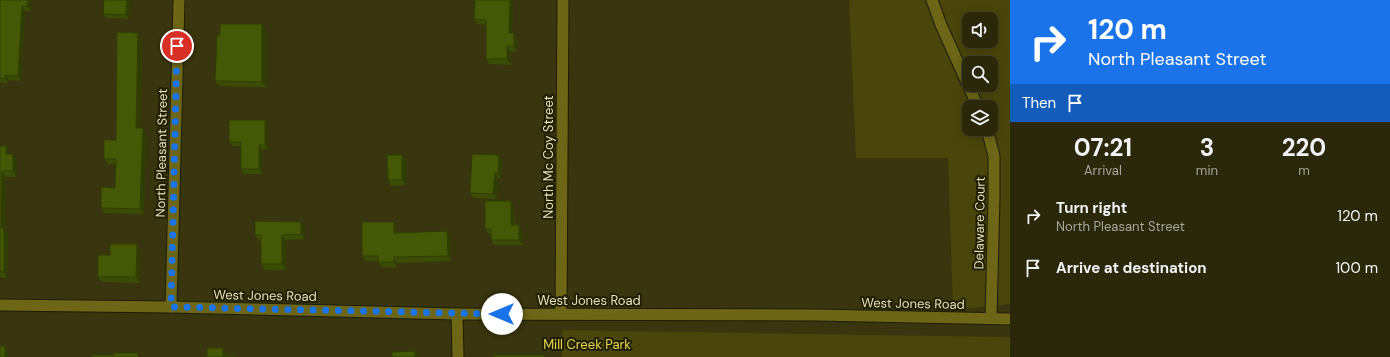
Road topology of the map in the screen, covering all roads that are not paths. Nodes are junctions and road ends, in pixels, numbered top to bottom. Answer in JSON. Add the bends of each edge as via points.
{"nodes":[{"id":1,"x":179,"y":0,"type":"edge"},
{"id":2,"x":563,"y":0,"type":"edge"},
{"id":3,"x":932,"y":0,"type":"edge"},
{"id":4,"x":975,"y":100,"type":"edge"},
{"id":5,"x":989,"y":136,"type":"edge"},
{"id":6,"x":0,"y":305,"type":"edge"},
{"id":7,"x":171,"y":307,"type":"junction"},
{"id":8,"x":457,"y":314,"type":"junction"},
{"id":9,"x":561,"y":314,"type":"junction"},
{"id":10,"x":991,"y":318,"type":"junction"},
{"id":11,"x":1010,"y":319,"type":"edge"},
{"id":12,"x":458,"y":357,"type":"edge"}],
"edges":[{"from":1,"to":7,"type":"street","name":"North Pleasant Street"},
{"from":2,"to":9,"type":"street","name":"North Mc Coy Street"},
{"from":3,"to":4,"type":"street"},
{"from":5,"to":10,"type":"street","name":"Delaware Court","via":[[994,156]]},
{"from":6,"to":7,"type":"street","name":"West Jones Road"},
{"from":7,"to":8,"type":"street","name":"West Jones Road"},
{"from":8,"to":9,"type":"street","name":"West Jones Road"},
{"from":8,"to":12,"type":"street"},
{"from":9,"to":10,"type":"street","name":"West Jones Road"},
{"from":10,"to":11,"type":"street","name":"West Jones Road"}]}
